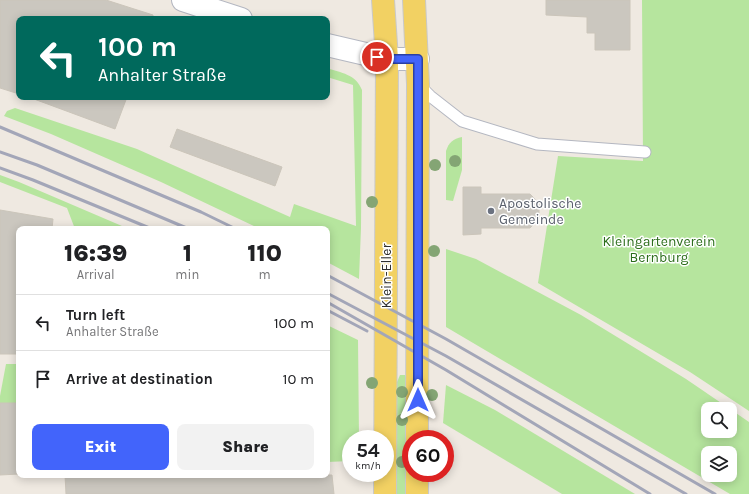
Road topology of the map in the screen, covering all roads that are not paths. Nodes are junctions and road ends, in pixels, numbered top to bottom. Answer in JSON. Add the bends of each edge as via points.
{"nodes":[{"id":1,"x":183,"y":0,"type":"edge"},
{"id":2,"x":383,"y":0,"type":"edge"},
{"id":3,"x":414,"y":0,"type":"edge"},
{"id":4,"x":232,"y":16,"type":"edge"},
{"id":5,"x":330,"y":46,"type":"edge"},
{"id":6,"x":387,"y":59,"type":"junction"},
{"id":7,"x":418,"y":59,"type":"junction"},
{"id":8,"x":418,"y":84,"type":"junction"},
{"id":9,"x":645,"y":152,"type":"dead end"},
{"id":10,"x":418,"y":430,"type":"edge"},
{"id":11,"x":417,"y":482,"type":"edge"},
{"id":12,"x":386,"y":494,"type":"edge"},
{"id":13,"x":417,"y":494,"type":"edge"}],
"edges":[{"from":1,"to":4,"type":"street"},
{"from":2,"to":6,"type":"main road","name":"Klein-Eller"},
{"from":3,"to":7,"type":"main road"},
{"from":5,"to":6,"type":"street"},
{"from":6,"to":7,"type":"street"},
{"from":6,"to":12,"type":"main road","name":"Klein-Eller"},
{"from":7,"to":8,"type":"main road"},
{"from":8,"to":9,"type":"lane","via":[[462,121],[537,144]]},
{"from":8,"to":10,"type":"main road"},
{"from":11,"to":13,"type":"main road"}]}
